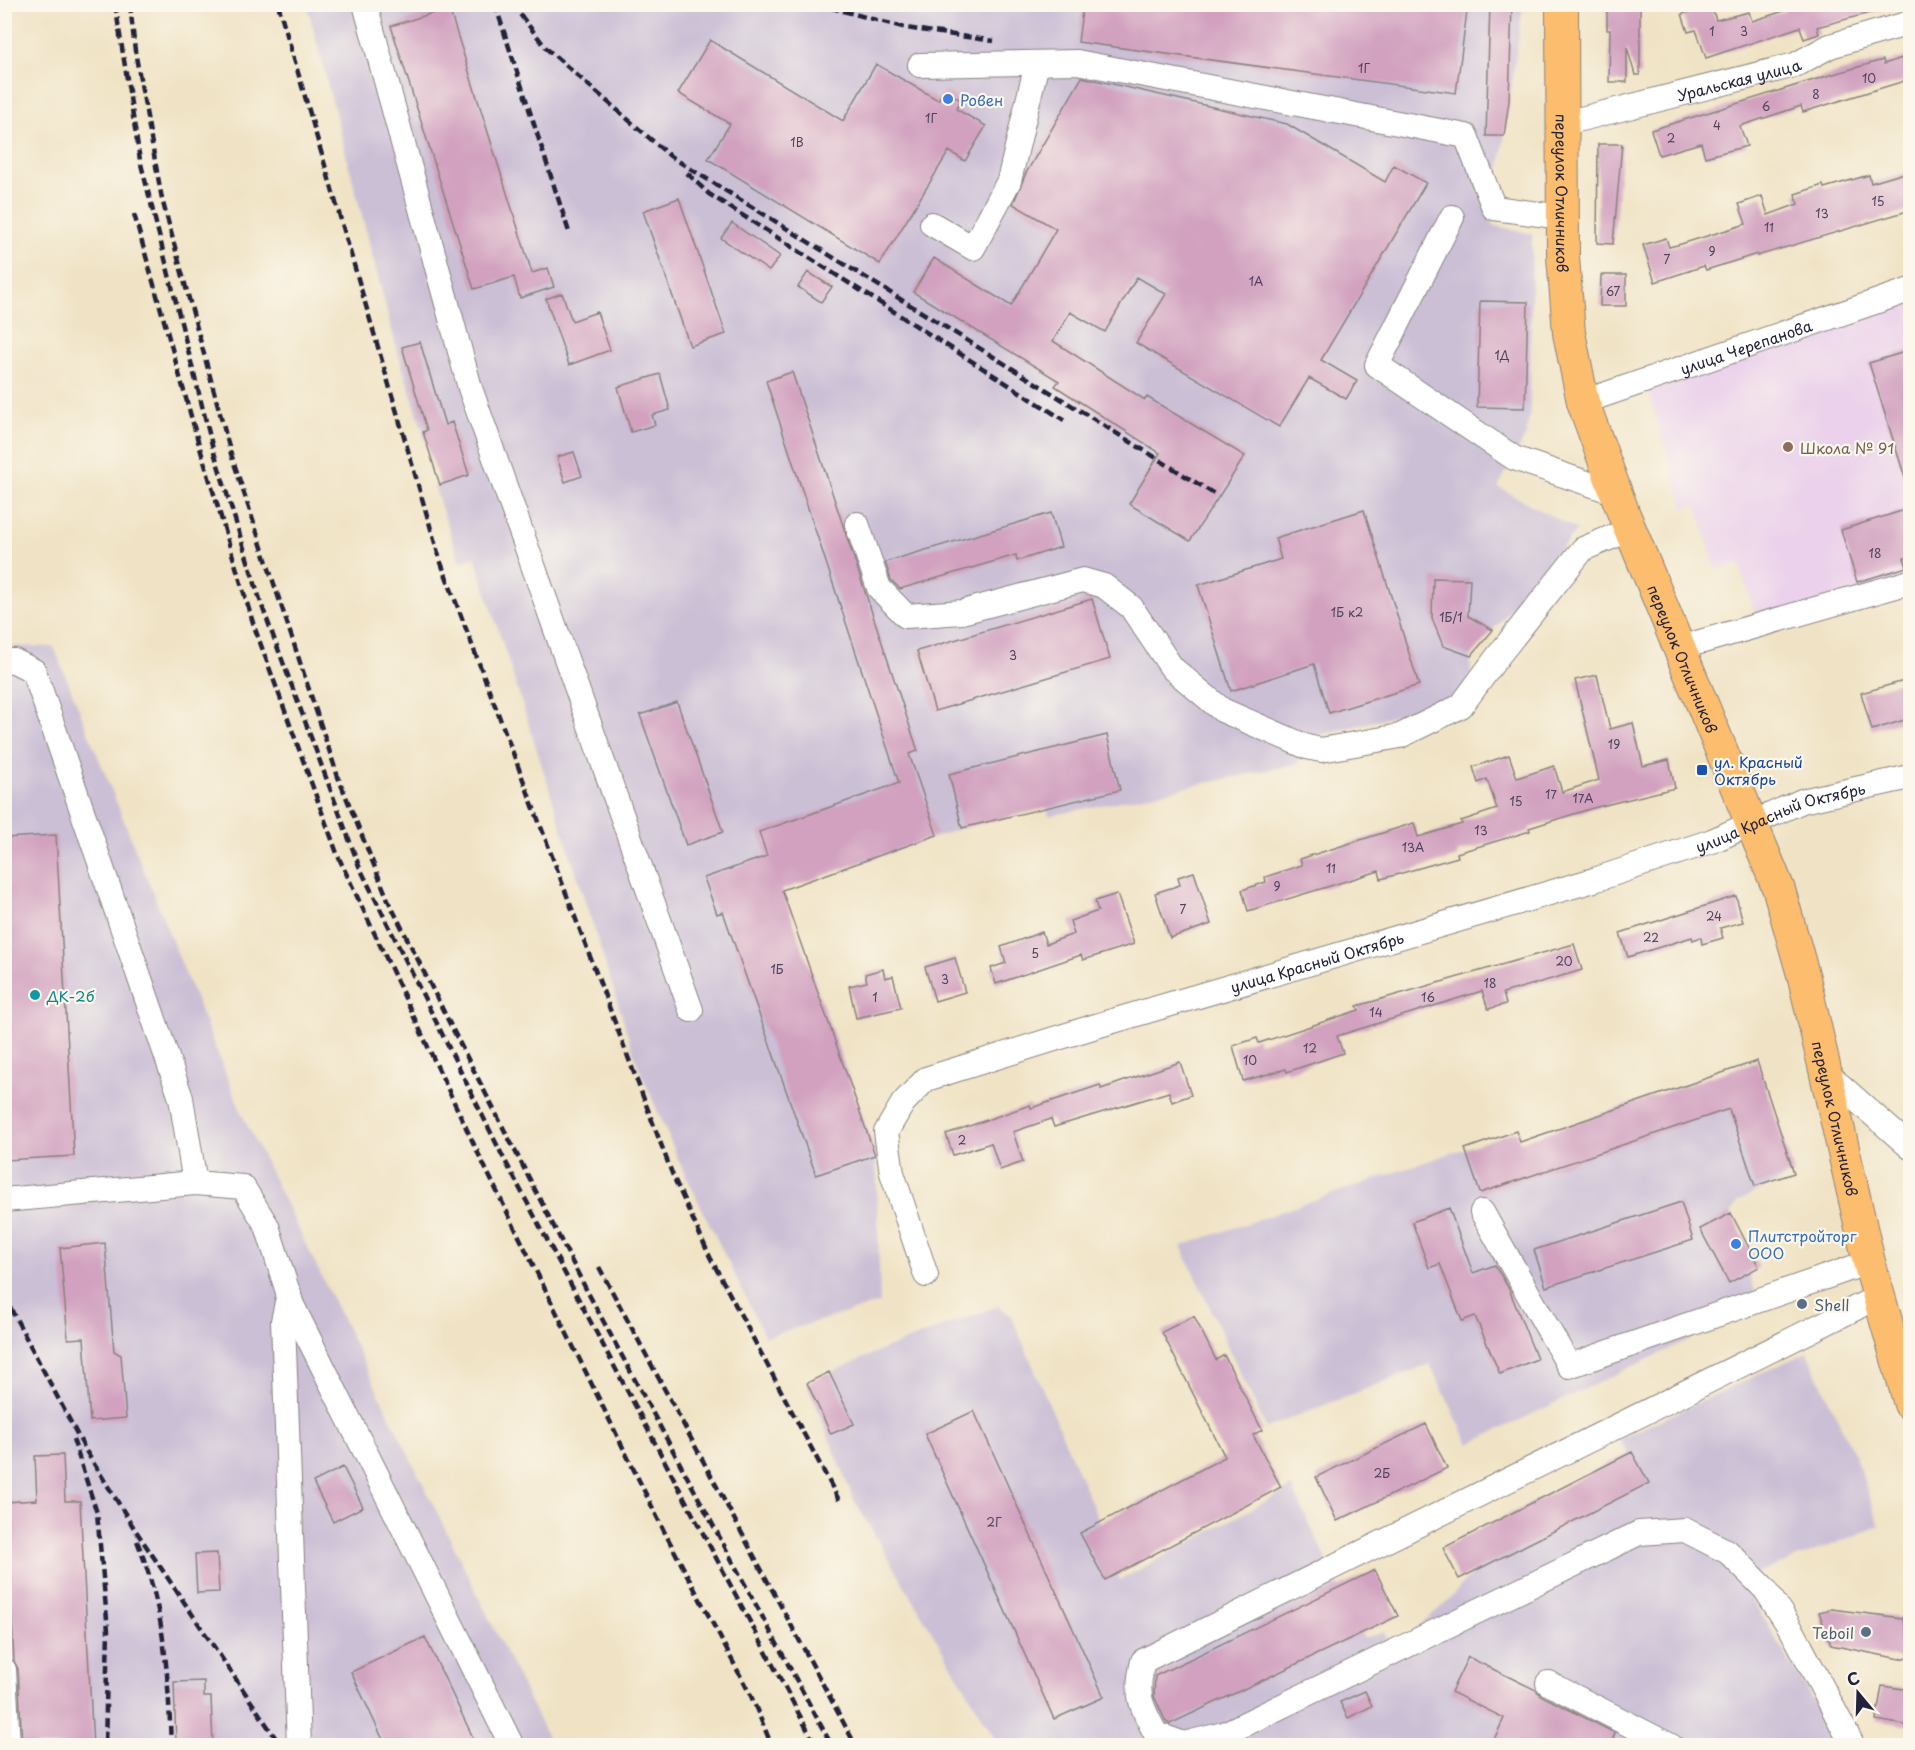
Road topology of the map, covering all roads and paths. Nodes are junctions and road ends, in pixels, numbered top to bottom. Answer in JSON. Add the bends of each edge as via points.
{"nodes":[{"id":1,"x":365,"y":4,"type":"edge"},
{"id":2,"x":1562,"y":4,"type":"edge"},
{"id":3,"x":1911,"y":23,"type":"edge"},
{"id":4,"x":1037,"y":63,"type":"junction"},
{"id":5,"x":920,"y":65,"type":"dead end"},
{"id":6,"x":1561,"y":124,"type":"junction"},
{"id":7,"x":1452,"y":217,"type":"dead end"},
{"id":8,"x":1562,"y":217,"type":"junction"},
{"id":9,"x":932,"y":224,"type":"dead end"},
{"id":10,"x":1911,"y":290,"type":"edge"},
{"id":11,"x":1583,"y":402,"type":"junction"},
{"id":12,"x":1616,"y":493,"type":"junction"},
{"id":13,"x":856,"y":524,"type":"dead end"},
{"id":14,"x":1631,"y":529,"type":"junction"},
{"id":15,"x":1911,"y":582,"type":"edge"},
{"id":16,"x":1679,"y":648,"type":"junction"},
{"id":17,"x":4,"y":661,"type":"edge"},
{"id":18,"x":1911,"y":777,"type":"edge"},
{"id":19,"x":1753,"y":823,"type":"junction"},
{"id":20,"x":691,"y":1010,"type":"dead end"},
{"id":21,"x":1826,"y":1072,"type":"junction"},
{"id":22,"x":1911,"y":1147,"type":"edge"},
{"id":23,"x":195,"y":1183,"type":"junction"},
{"id":24,"x":4,"y":1200,"type":"edge"},
{"id":25,"x":1482,"y":1212,"type":"dead end"},
{"id":26,"x":1869,"y":1263,"type":"junction"},
{"id":27,"x":926,"y":1275,"type":"dead end"},
{"id":28,"x":289,"y":1293,"type":"junction"},
{"id":29,"x":1878,"y":1297,"type":"junction"},
{"id":30,"x":1911,"y":1404,"type":"edge"},
{"id":31,"x":4,"y":1670,"type":"edge"},
{"id":32,"x":1548,"y":1683,"type":"dead end"},
{"id":33,"x":8,"y":1746,"type":"edge"},
{"id":34,"x":300,"y":1746,"type":"edge"},
{"id":35,"x":512,"y":1746,"type":"edge"},
{"id":36,"x":1671,"y":1746,"type":"edge"},
{"id":37,"x":1853,"y":1746,"type":"edge"}],
"edges":[{"from":1,"to":20,"type":"street","via":[[470,388]]},
{"from":2,"to":6,"type":"main road","name":"переулок Отличников"},
{"from":3,"to":6,"type":"street","name":"Уральская улица","via":[[1830,46],[1795,65]]},
{"from":4,"to":5,"type":"street"},
{"from":4,"to":8,"type":"street","via":[[1077,62],[1466,136],[1494,208]]},
{"from":4,"to":9,"type":"street","via":[[1009,181],[973,248]]},
{"from":6,"to":8,"type":"main road","name":"переулок Отличников"},
{"from":7,"to":12,"type":"street","via":[[1377,365],[1514,458]]},
{"from":8,"to":11,"type":"main road","name":"переулок Отличников","via":[[1569,333]]},
{"from":10,"to":11,"type":"street","name":"улица Черепанова"},
{"from":11,"to":12,"type":"main road","name":"переулок Отличников"},
{"from":12,"to":14,"type":"main road","name":"переулок Отличников"},
{"from":13,"to":14,"type":"street","via":[[879,588],[906,616],[962,612],[1083,580],[1104,586],[1131,607],[1172,668],[1222,710],[1321,750],[1400,736],[1461,706],[1583,549]]},
{"from":14,"to":16,"type":"main road","name":"переулок Отличников"},
{"from":15,"to":16,"type":"street"},
{"from":16,"to":19,"type":"main road","name":"переулок Отличников"},
{"from":17,"to":23,"type":"street","via":[[14,661],[34,671],[181,1098]]},
{"from":18,"to":19,"type":"street","name":"улица Красный Октябрь","via":[[1802,801]]},
{"from":19,"to":21,"type":"main road","name":"переулок Отличников","via":[[1787,916]]},
{"from":19,"to":27,"type":"street","name":"улица Красный Октябрь","via":[[1712,841],[1594,880],[926,1079],[903,1103],[886,1132],[892,1173]]},
{"from":21,"to":22,"type":"street"},
{"from":21,"to":26,"type":"main road","name":"переулок Отличников"},
{"from":23,"to":24,"type":"street"},
{"from":23,"to":28,"type":"street","via":[[243,1187],[267,1226]]},
{"from":25,"to":26,"type":"street","via":[[1569,1366]]},
{"from":26,"to":29,"type":"main road","name":"переулок Отличников"},
{"from":28,"to":34,"type":"street","via":[[283,1321]]},
{"from":28,"to":35,"type":"street"},
{"from":29,"to":30,"type":"main road","name":"переулок Отличников"},
{"from":29,"to":37,"type":"street","via":[[1143,1661],[1137,1687],[1156,1734],[1184,1744],[1224,1734],[1639,1533],[1685,1530],[1728,1552],[1765,1589],[1793,1632]]},
{"from":31,"to":33,"type":"street"},
{"from":32,"to":36,"type":"street"}]}
